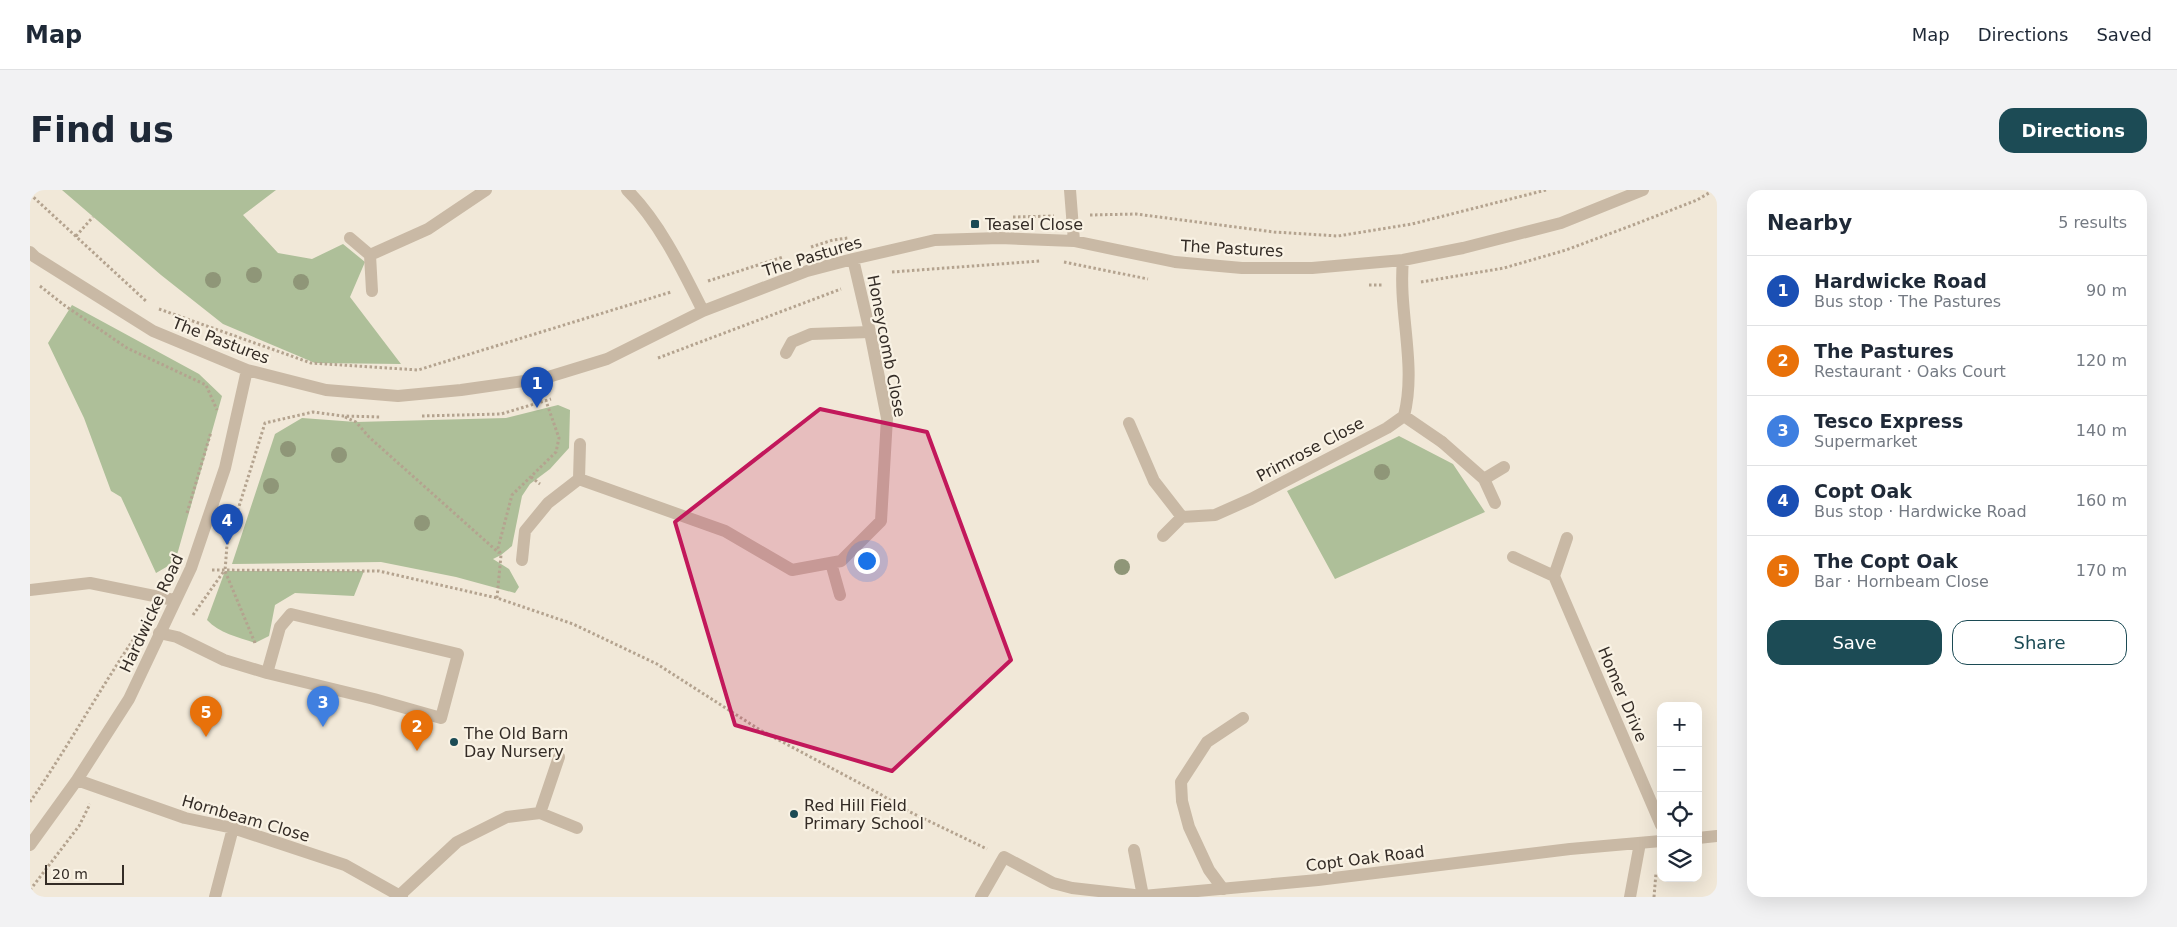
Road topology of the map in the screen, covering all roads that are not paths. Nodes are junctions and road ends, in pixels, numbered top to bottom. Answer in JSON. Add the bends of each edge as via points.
{"nodes":[{"id":1,"x":486,"y":190,"type":"edge"},
{"id":2,"x":627,"y":190,"type":"edge"},
{"id":3,"x":1070,"y":190,"type":"edge"},
{"id":4,"x":1643,"y":190,"type":"edge"},
{"id":5,"x":1624,"y":194,"type":"edge"},
{"id":6,"x":350,"y":238,"type":"dead end"},
{"id":7,"x":1074,"y":241,"type":"junction"},
{"id":8,"x":30,"y":252,"type":"edge"},
{"id":9,"x":370,"y":255,"type":"junction"},
{"id":10,"x":853,"y":259,"type":"junction"},
{"id":11,"x":1403,"y":260,"type":"junction"},
{"id":12,"x":372,"y":291,"type":"dead end"},
{"id":13,"x":703,"y":311,"type":"junction"},
{"id":14,"x":870,"y":332,"type":"junction"},
{"id":15,"x":786,"y":353,"type":"dead end"},
{"id":16,"x":248,"y":370,"type":"junction"},
{"id":17,"x":1404,"y":416,"type":"junction"},
{"id":18,"x":1129,"y":423,"type":"dead end"},
{"id":19,"x":580,"y":444,"type":"dead end"},
{"id":20,"x":1504,"y":467,"type":"dead end"},
{"id":21,"x":579,"y":480,"type":"junction"},
{"id":22,"x":1484,"y":480,"type":"junction"},
{"id":23,"x":1495,"y":503,"type":"dead end"},
{"id":24,"x":1182,"y":517,"type":"junction"},
{"id":25,"x":1163,"y":536,"type":"dead end"},
{"id":26,"x":1567,"y":538,"type":"dead end"},
{"id":27,"x":1513,"y":557,"type":"dead end"},
{"id":28,"x":522,"y":560,"type":"dead end"},
{"id":29,"x":831,"y":562,"type":"junction"},
{"id":30,"x":1554,"y":576,"type":"junction"},
{"id":31,"x":30,"y":590,"type":"edge"},
{"id":32,"x":840,"y":595,"type":"dead end"},
{"id":33,"x":174,"y":600,"type":"junction"},
{"id":34,"x":159,"y":633,"type":"junction"},
{"id":35,"x":267,"y":673,"type":"junction"},
{"id":36,"x":1243,"y":718,"type":"dead end"},
{"id":37,"x":559,"y":757,"type":"dead end"},
{"id":38,"x":77,"y":780,"type":"junction"},
{"id":39,"x":540,"y":813,"type":"junction"},
{"id":40,"x":1657,"y":816,"type":"edge"},
{"id":41,"x":233,"y":828,"type":"junction"},
{"id":42,"x":577,"y":828,"type":"dead end"},
{"id":43,"x":1717,"y":836,"type":"edge"},
{"id":44,"x":1702,"y":838,"type":"edge"},
{"id":45,"x":1657,"y":841,"type":"edge"},
{"id":46,"x":1640,"y":843,"type":"junction"},
{"id":47,"x":30,"y":844,"type":"edge"},
{"id":48,"x":1134,"y":850,"type":"dead end"},
{"id":49,"x":1223,"y":889,"type":"junction"},
{"id":50,"x":1070,"y":893,"type":"edge"},
{"id":51,"x":401,"y":896,"type":"edge"},
{"id":52,"x":1143,"y":896,"type":"edge"},
{"id":53,"x":215,"y":897,"type":"edge"},
{"id":54,"x":981,"y":897,"type":"edge"},
{"id":55,"x":1630,"y":897,"type":"edge"}],
"edges":[{"from":1,"to":9,"type":"street","via":[[428,229]]},
{"from":2,"to":13,"type":"street","via":[[678,261]]},
{"from":3,"to":7,"type":"street"},
{"from":4,"to":5,"type":"street","name":"The Pastures"},
{"from":5,"to":11,"type":"street","name":"The Pastures","via":[[1561,223]]},
{"from":6,"to":9,"type":"street"},
{"from":7,"to":10,"type":"street","name":"The Pastures","via":[[936,240]]},
{"from":7,"to":11,"type":"street","name":"The Pastures","via":[[1175,262],[1242,268],[1312,268]]},
{"from":8,"to":16,"type":"street","name":"The Pastures","via":[[153,331]]},
{"from":9,"to":12,"type":"street"},
{"from":10,"to":13,"type":"street","name":"The Pastures","via":[[807,272]]},
{"from":10,"to":14,"type":"street","name":"Honeycomb Close"},
{"from":11,"to":17,"type":"street","via":[[1400,285],[1408,365],[1408,402]]},
{"from":13,"to":16,"type":"street","name":"The Pastures","via":[[590,365],[545,378],[461,390],[398,396],[341,392]]},
{"from":14,"to":15,"type":"street","via":[[811,334],[792,342]]},
{"from":14,"to":29,"type":"street","name":"Honeycomb Close","via":[[887,418],[881,521],[841,561]]},
{"from":16,"to":33,"type":"street","name":"Hardwicke Road","via":[[225,468],[191,568]]},
{"from":17,"to":22,"type":"street","via":[[1442,442]]},
{"from":17,"to":24,"type":"street","name":"Primrose Close","via":[[1387,428],[1242,503],[1215,515]]},
{"from":18,"to":24,"type":"street","via":[[1154,481]]},
{"from":19,"to":21,"type":"street"},
{"from":20,"to":22,"type":"street"},
{"from":21,"to":28,"type":"street","via":[[548,503],[525,531]]},
{"from":21,"to":29,"type":"street","name":"Honeycomb Close","via":[[725,531],[792,570]]},
{"from":22,"to":23,"type":"street"},
{"from":24,"to":25,"type":"street"},
{"from":26,"to":30,"type":"street"},
{"from":27,"to":30,"type":"street"},
{"from":29,"to":32,"type":"street"},
{"from":30,"to":40,"type":"street","name":"Homer Drive"},
{"from":31,"to":33,"type":"street","via":[[90,583]]},
{"from":33,"to":34,"type":"street","name":"Hardwicke Road"},
{"from":34,"to":35,"type":"street","via":[[177,637],[224,660]]},
{"from":34,"to":38,"type":"street","name":"Hardwicke Road","via":[[129,699]]},
{"from":35,"to":35,"type":"street","via":[[280,627],[291,614],[458,654],[441,718],[374,698]]},
{"from":36,"to":49,"type":"street","via":[[1208,742],[1181,782],[1189,827],[1209,870]]},
{"from":37,"to":39,"type":"street"},
{"from":38,"to":41,"type":"street","name":"Hornbeam Close","via":[[185,818]]},
{"from":38,"to":47,"type":"street","name":"Hardwicke Road"},
{"from":39,"to":42,"type":"street"},
{"from":39,"to":51,"type":"street","via":[[507,816],[457,842]]},
{"from":41,"to":51,"type":"street","name":"Hornbeam Close","via":[[345,865]]},
{"from":41,"to":53,"type":"street"},
{"from":43,"to":44,"type":"street"},
{"from":45,"to":46,"type":"street","name":"Copt Oak Road"},
{"from":46,"to":49,"type":"street","name":"Copt Oak Road","via":[[1570,848]]},
{"from":46,"to":55,"type":"street"},
{"from":48,"to":52,"type":"street"},
{"from":49,"to":52,"type":"street","name":"Copt Oak Road"},
{"from":50,"to":52,"type":"street","name":"Copt Oak Road"},
{"from":50,"to":54,"type":"street","name":"Copt Oak Road","via":[[1004,858]]}]}
